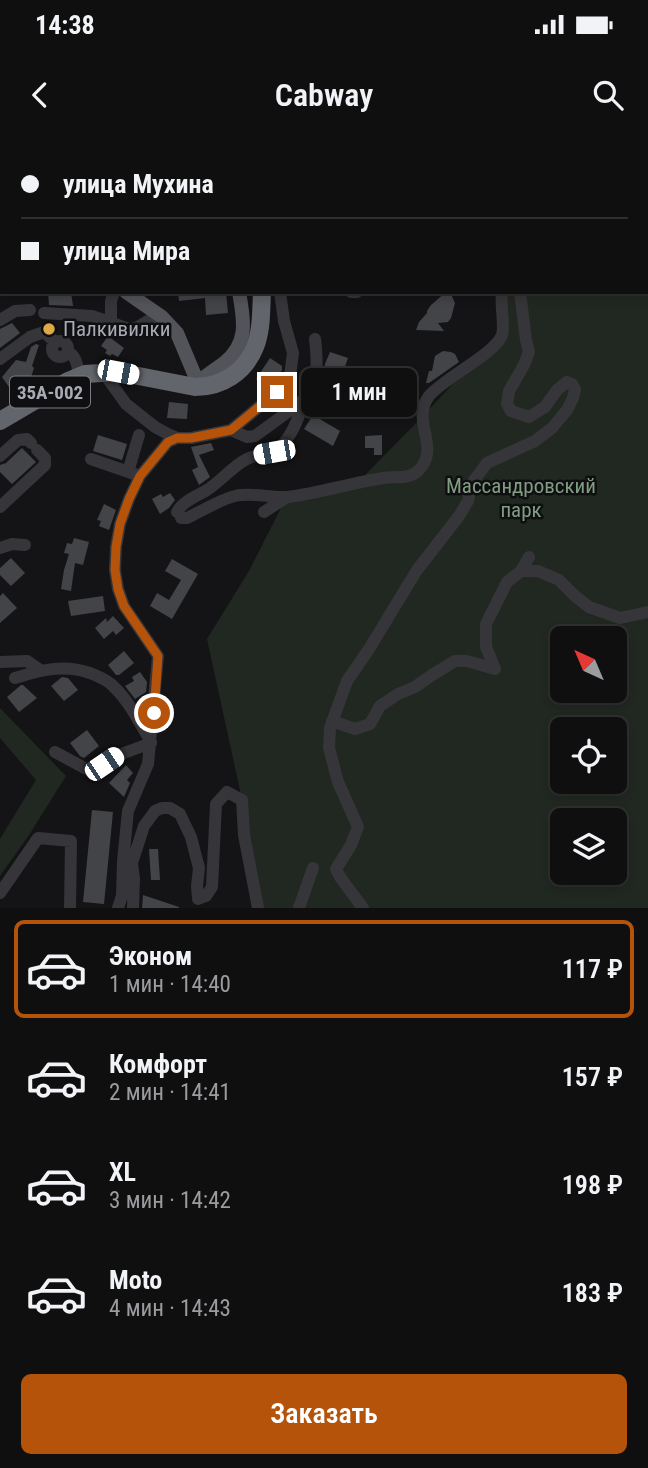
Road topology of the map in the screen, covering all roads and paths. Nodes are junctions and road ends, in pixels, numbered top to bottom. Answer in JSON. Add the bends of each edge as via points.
{"nodes":[{"id":1,"x":113,"y":294,"type":"edge"},
{"id":2,"x":129,"y":294,"type":"edge"},
{"id":3,"x":239,"y":294,"type":"edge"},
{"id":4,"x":254,"y":294,"type":"edge"},
{"id":5,"x":261,"y":294,"type":"edge"},
{"id":6,"x":280,"y":294,"type":"edge"},
{"id":7,"x":502,"y":294,"type":"edge"},
{"id":8,"x":520,"y":294,"type":"edge"},
{"id":9,"x":30,"y":310,"type":"dead end"},
{"id":10,"x":44,"y":313,"type":"dead end"},
{"id":11,"x":162,"y":317,"type":"junction"},
{"id":12,"x":0,"y":320,"type":"edge"},
{"id":13,"x":111,"y":322,"type":"junction"},
{"id":14,"x":315,"y":339,"type":"dead end"},
{"id":15,"x":0,"y":359,"type":"edge"},
{"id":16,"x":78,"y":370,"type":"junction"},
{"id":17,"x":103,"y":372,"type":"junction"},
{"id":18,"x":198,"y":383,"type":"junction"},
{"id":19,"x":296,"y":406,"type":"junction"},
{"id":20,"x":2,"y":414,"type":"edge"},
{"id":21,"x":231,"y":430,"type":"junction"},
{"id":22,"x":139,"y":435,"type":"dead end"},
{"id":23,"x":177,"y":438,"type":"junction"},
{"id":24,"x":0,"y":456,"type":"edge"},
{"id":25,"x":91,"y":459,"type":"dead end"},
{"id":26,"x":134,"y":474,"type":"junction"},
{"id":27,"x":287,"y":497,"type":"junction"},
{"id":28,"x":0,"y":507,"type":"edge"},
{"id":29,"x":264,"y":512,"type":"dead end"},
{"id":30,"x":25,"y":545,"type":"dead end"},
{"id":31,"x":0,"y":548,"type":"edge"},
{"id":32,"x":529,"y":557,"type":"dead end"},
{"id":33,"x":521,"y":571,"type":"junction"},
{"id":34,"x":648,"y":612,"type":"edge"},
{"id":35,"x":0,"y":662,"type":"edge"},
{"id":36,"x":40,"y":670,"type":"junction"},
{"id":37,"x":15,"y":678,"type":"dead end"},
{"id":38,"x":332,"y":721,"type":"junction"},
{"id":39,"x":151,"y":743,"type":"junction"},
{"id":40,"x":55,"y":752,"type":"dead end"},
{"id":41,"x":127,"y":862,"type":"junction"},
{"id":42,"x":313,"y":868,"type":"dead end"},
{"id":43,"x":0,"y":893,"type":"edge"},
{"id":44,"x":70,"y":908,"type":"edge"},
{"id":45,"x":118,"y":908,"type":"edge"},
{"id":46,"x":133,"y":908,"type":"edge"},
{"id":47,"x":258,"y":908,"type":"edge"},
{"id":48,"x":299,"y":908,"type":"edge"},
{"id":49,"x":363,"y":908,"type":"edge"}],
"edges":[{"from":1,"to":13,"type":"street"},
{"from":2,"to":11,"type":"main road"},
{"from":3,"to":18,"type":"main road","via":[[244,321],[239,346]]},
{"from":4,"to":18,"type":"highway","via":[[252,338],[243,356],[223,377]]},
{"from":5,"to":17,"type":"highway","number":"35А-002","via":[[256,346],[240,369],[223,382],[195,387]]},
{"from":6,"to":21,"type":"street","via":[[293,353],[290,376]]},
{"from":7,"to":27,"type":"street","via":[[502,335],[492,348],[427,398],[421,424],[428,453],[416,473]]},
{"from":8,"to":38,"type":"street","via":[[529,352],[507,404],[511,411],[530,417],[567,382],[575,389],[573,398],[552,428],[487,463],[472,483],[459,516],[417,570],[346,681]]},
{"from":9,"to":12,"type":"street","via":[[15,311]]},
{"from":10,"to":13,"type":"street"},
{"from":11,"to":13,"type":"street","via":[[133,329]]},
{"from":11,"to":18,"type":"main road","via":[[177,332]]},
{"from":14,"to":19,"type":"street","via":[[318,366],[313,387]]},
{"from":15,"to":16,"type":"street","via":[[44,332],[55,342],[65,342]]},
{"from":16,"to":18,"type":"highway","number":"35А-002","via":[[117,366]]},
{"from":16,"to":20,"type":"highway","number":"35А-002"},
{"from":17,"to":20,"type":"highway","number":"35А-002","via":[[68,381]]},
{"from":17,"to":23,"type":"street","via":[[138,415]]},
{"from":19,"to":21,"type":"street","via":[[255,436]]},
{"from":19,"to":27,"type":"street","via":[[298,418],[284,443],[274,452],[243,461],[181,506],[179,515],[187,519],[236,495]]},
{"from":21,"to":23,"type":"street"},
{"from":22,"to":26,"type":"street"},
{"from":23,"to":26,"type":"street"},
{"from":24,"to":28,"type":"street","via":[[18,440],[27,439],[45,458],[45,465]]},
{"from":25,"to":26,"type":"street"},
{"from":26,"to":39,"type":"street","via":[[120,524],[115,570],[124,606],[158,656]]},
{"from":27,"to":29,"type":"street"},
{"from":30,"to":31,"type":"street"},
{"from":32,"to":33,"type":"street"},
{"from":33,"to":34,"type":"street","via":[[538,571],[559,580],[589,607],[620,618]]},
{"from":33,"to":38,"type":"street","via":[[507,582],[486,624],[486,647],[495,669],[455,662],[380,706],[370,724],[355,729]]},
{"from":35,"to":36,"type":"street","via":[[27,661]]},
{"from":36,"to":37,"type":"street"},
{"from":36,"to":39,"type":"street","via":[[70,668],[108,681]]},
{"from":38,"to":49,"type":"street","via":[[329,748],[358,827],[337,869]]},
{"from":39,"to":40,"type":"street","via":[[116,756],[92,772]]},
{"from":39,"to":41,"type":"street","via":[[148,764],[128,811]]},
{"from":41,"to":45,"type":"street"},
{"from":41,"to":46,"type":"street","via":[[134,879]]},
{"from":41,"to":47,"type":"street","via":[[149,817],[170,808],[180,814],[191,837],[199,868],[198,900],[206,897],[212,887],[216,804],[228,792],[242,800]]},
{"from":42,"to":48,"type":"street"},
{"from":43,"to":44,"type":"street","via":[[38,838],[71,841]]}]}
